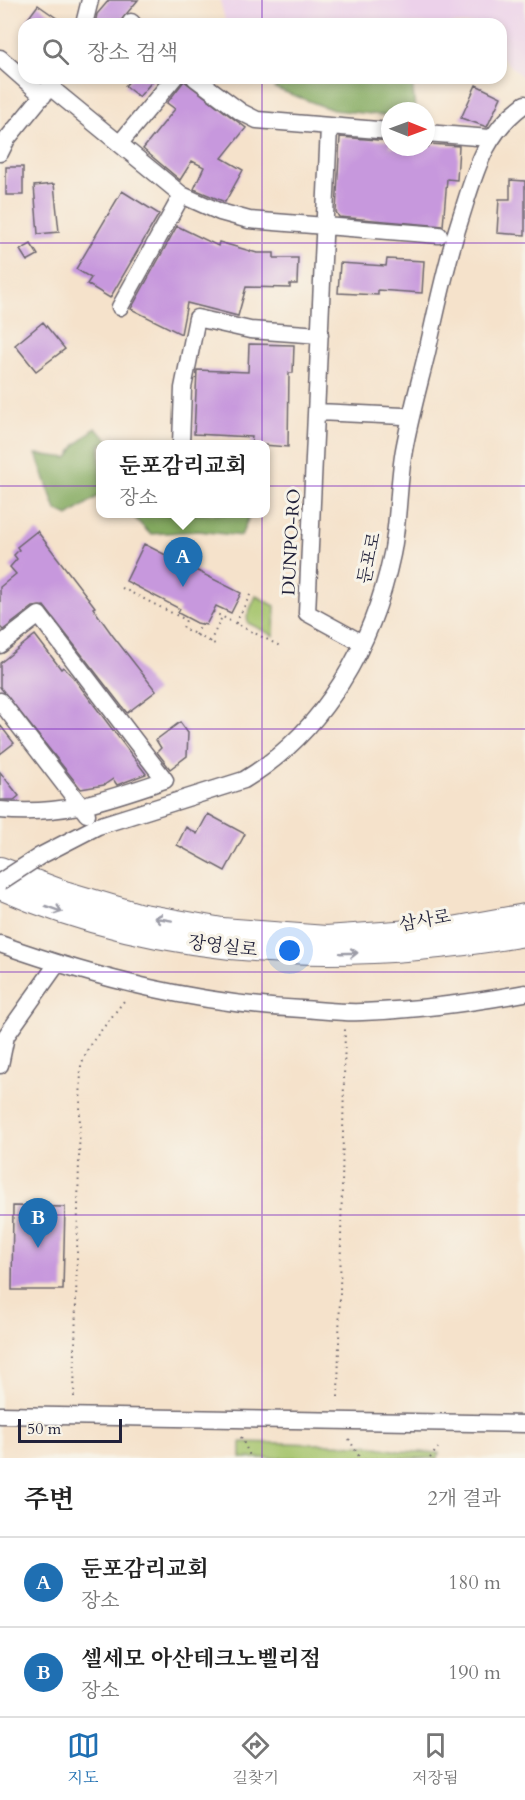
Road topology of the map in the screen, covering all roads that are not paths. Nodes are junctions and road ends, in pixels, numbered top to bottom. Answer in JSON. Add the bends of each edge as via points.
{"nodes":[{"id":1,"x":90,"y":0,"type":"edge"},
{"id":2,"x":86,"y":18,"type":"edge"},
{"id":3,"x":0,"y":58,"type":"edge"},
{"id":4,"x":18,"y":68,"type":"edge"},
{"id":5,"x":169,"y":84,"type":"edge"},
{"id":6,"x":203,"y":84,"type":"edge"},
{"id":7,"x":50,"y":87,"type":"edge"},
{"id":8,"x":525,"y":104,"type":"edge"},
{"id":9,"x":328,"y":127,"type":"junction"},
{"id":10,"x":381,"y":130,"type":"edge"},
{"id":11,"x":435,"y":135,"type":"edge"},
{"id":12,"x":490,"y":138,"type":"junction"},
{"id":13,"x":120,"y":143,"type":"junction"},
{"id":14,"x":0,"y":153,"type":"edge"},
{"id":15,"x":182,"y":195,"type":"junction"},
{"id":16,"x":324,"y":226,"type":"junction"},
{"id":17,"x":439,"y":235,"type":"dead end"},
{"id":18,"x":120,"y":307,"type":"dead end"},
{"id":19,"x":320,"y":335,"type":"junction"},
{"id":20,"x":318,"y":412,"type":"junction"},
{"id":21,"x":404,"y":416,"type":"dead end"},
{"id":22,"x":181,"y":440,"type":"edge"},
{"id":23,"x":362,"y":643,"type":"junction"},
{"id":24,"x":0,"y":645,"type":"edge"},
{"id":25,"x":0,"y":701,"type":"edge"},
{"id":26,"x":82,"y":807,"type":"junction"},
{"id":27,"x":0,"y":810,"type":"edge"},
{"id":28,"x":98,"y":826,"type":"junction"},
{"id":29,"x":0,"y":869,"type":"edge"},
{"id":30,"x":0,"y":882,"type":"edge"},
{"id":31,"x":0,"y":887,"type":"edge"},
{"id":32,"x":525,"y":901,"type":"edge"},
{"id":33,"x":525,"y":916,"type":"edge"},
{"id":34,"x":525,"y":934,"type":"edge"},
{"id":35,"x":326,"y":938,"type":"junction"},
{"id":36,"x":0,"y":944,"type":"edge"},
{"id":37,"x":57,"y":964,"type":"junction"},
{"id":38,"x":525,"y":993,"type":"edge"},
{"id":39,"x":0,"y":1065,"type":"edge"},
{"id":40,"x":0,"y":1415,"type":"edge"},
{"id":41,"x":525,"y":1424,"type":"edge"}],
"edges":[{"from":1,"to":2,"type":"street"},
{"from":3,"to":4,"type":"street"},
{"from":5,"to":13,"type":"street"},
{"from":6,"to":9,"type":"street","via":[[256,120]]},
{"from":7,"to":13,"type":"street"},
{"from":7,"to":14,"type":"street"},
{"from":8,"to":12,"type":"street","name":"둔포로","via":[[505,119]]},
{"from":9,"to":10,"type":"street"},
{"from":9,"to":16,"type":"street","name":"DUNPO-RO"},
{"from":11,"to":12,"type":"street"},
{"from":12,"to":23,"type":"street","name":"둔포로","via":[[454,237],[404,450],[392,554]]},
{"from":13,"to":15,"type":"street"},
{"from":15,"to":16,"type":"street","via":[[249,220]]},
{"from":15,"to":18,"type":"street"},
{"from":16,"to":17,"type":"street"},
{"from":16,"to":19,"type":"street","name":"DUNPO-RO"},
{"from":19,"to":20,"type":"street","name":"DUNPO-RO"},
{"from":19,"to":22,"type":"street","via":[[250,330],[197,318],[183,388]]},
{"from":20,"to":21,"type":"street"},
{"from":20,"to":23,"type":"street","name":"DUNPO-RO","via":[[307,613]]},
{"from":23,"to":28,"type":"street","name":"둔포로","via":[[351,668],[306,731],[263,769],[244,780]]},
{"from":24,"to":26,"type":"street","via":[[39,615],[165,780]]},
{"from":25,"to":26,"type":"street"},
{"from":26,"to":27,"type":"street","via":[[35,813]]},
{"from":26,"to":28,"type":"street"},
{"from":28,"to":30,"type":"street","name":"둔포로","bridge":true,"via":[[73,836]]},
{"from":35,"to":29,"type":"highway","name":"장영실로","one_way":true,"via":[[222,930],[138,915]]},
{"from":31,"to":34,"type":"highway","name":"장영실로","one_way":true,"via":[[65,913],[114,927],[266,952],[395,952]]},
{"from":32,"to":35,"type":"highway","name":"삼사로"},
{"from":33,"to":35,"type":"highway","name":"장영실로","via":[[453,929]]},
{"from":36,"to":37,"type":"street"},
{"from":37,"to":38,"type":"street","via":[[131,985],[248,1006],[360,1012],[471,1003]]},
{"from":37,"to":39,"type":"street","via":[[15,1020],[6,1036]]},
{"from":40,"to":41,"type":"street"}]}
